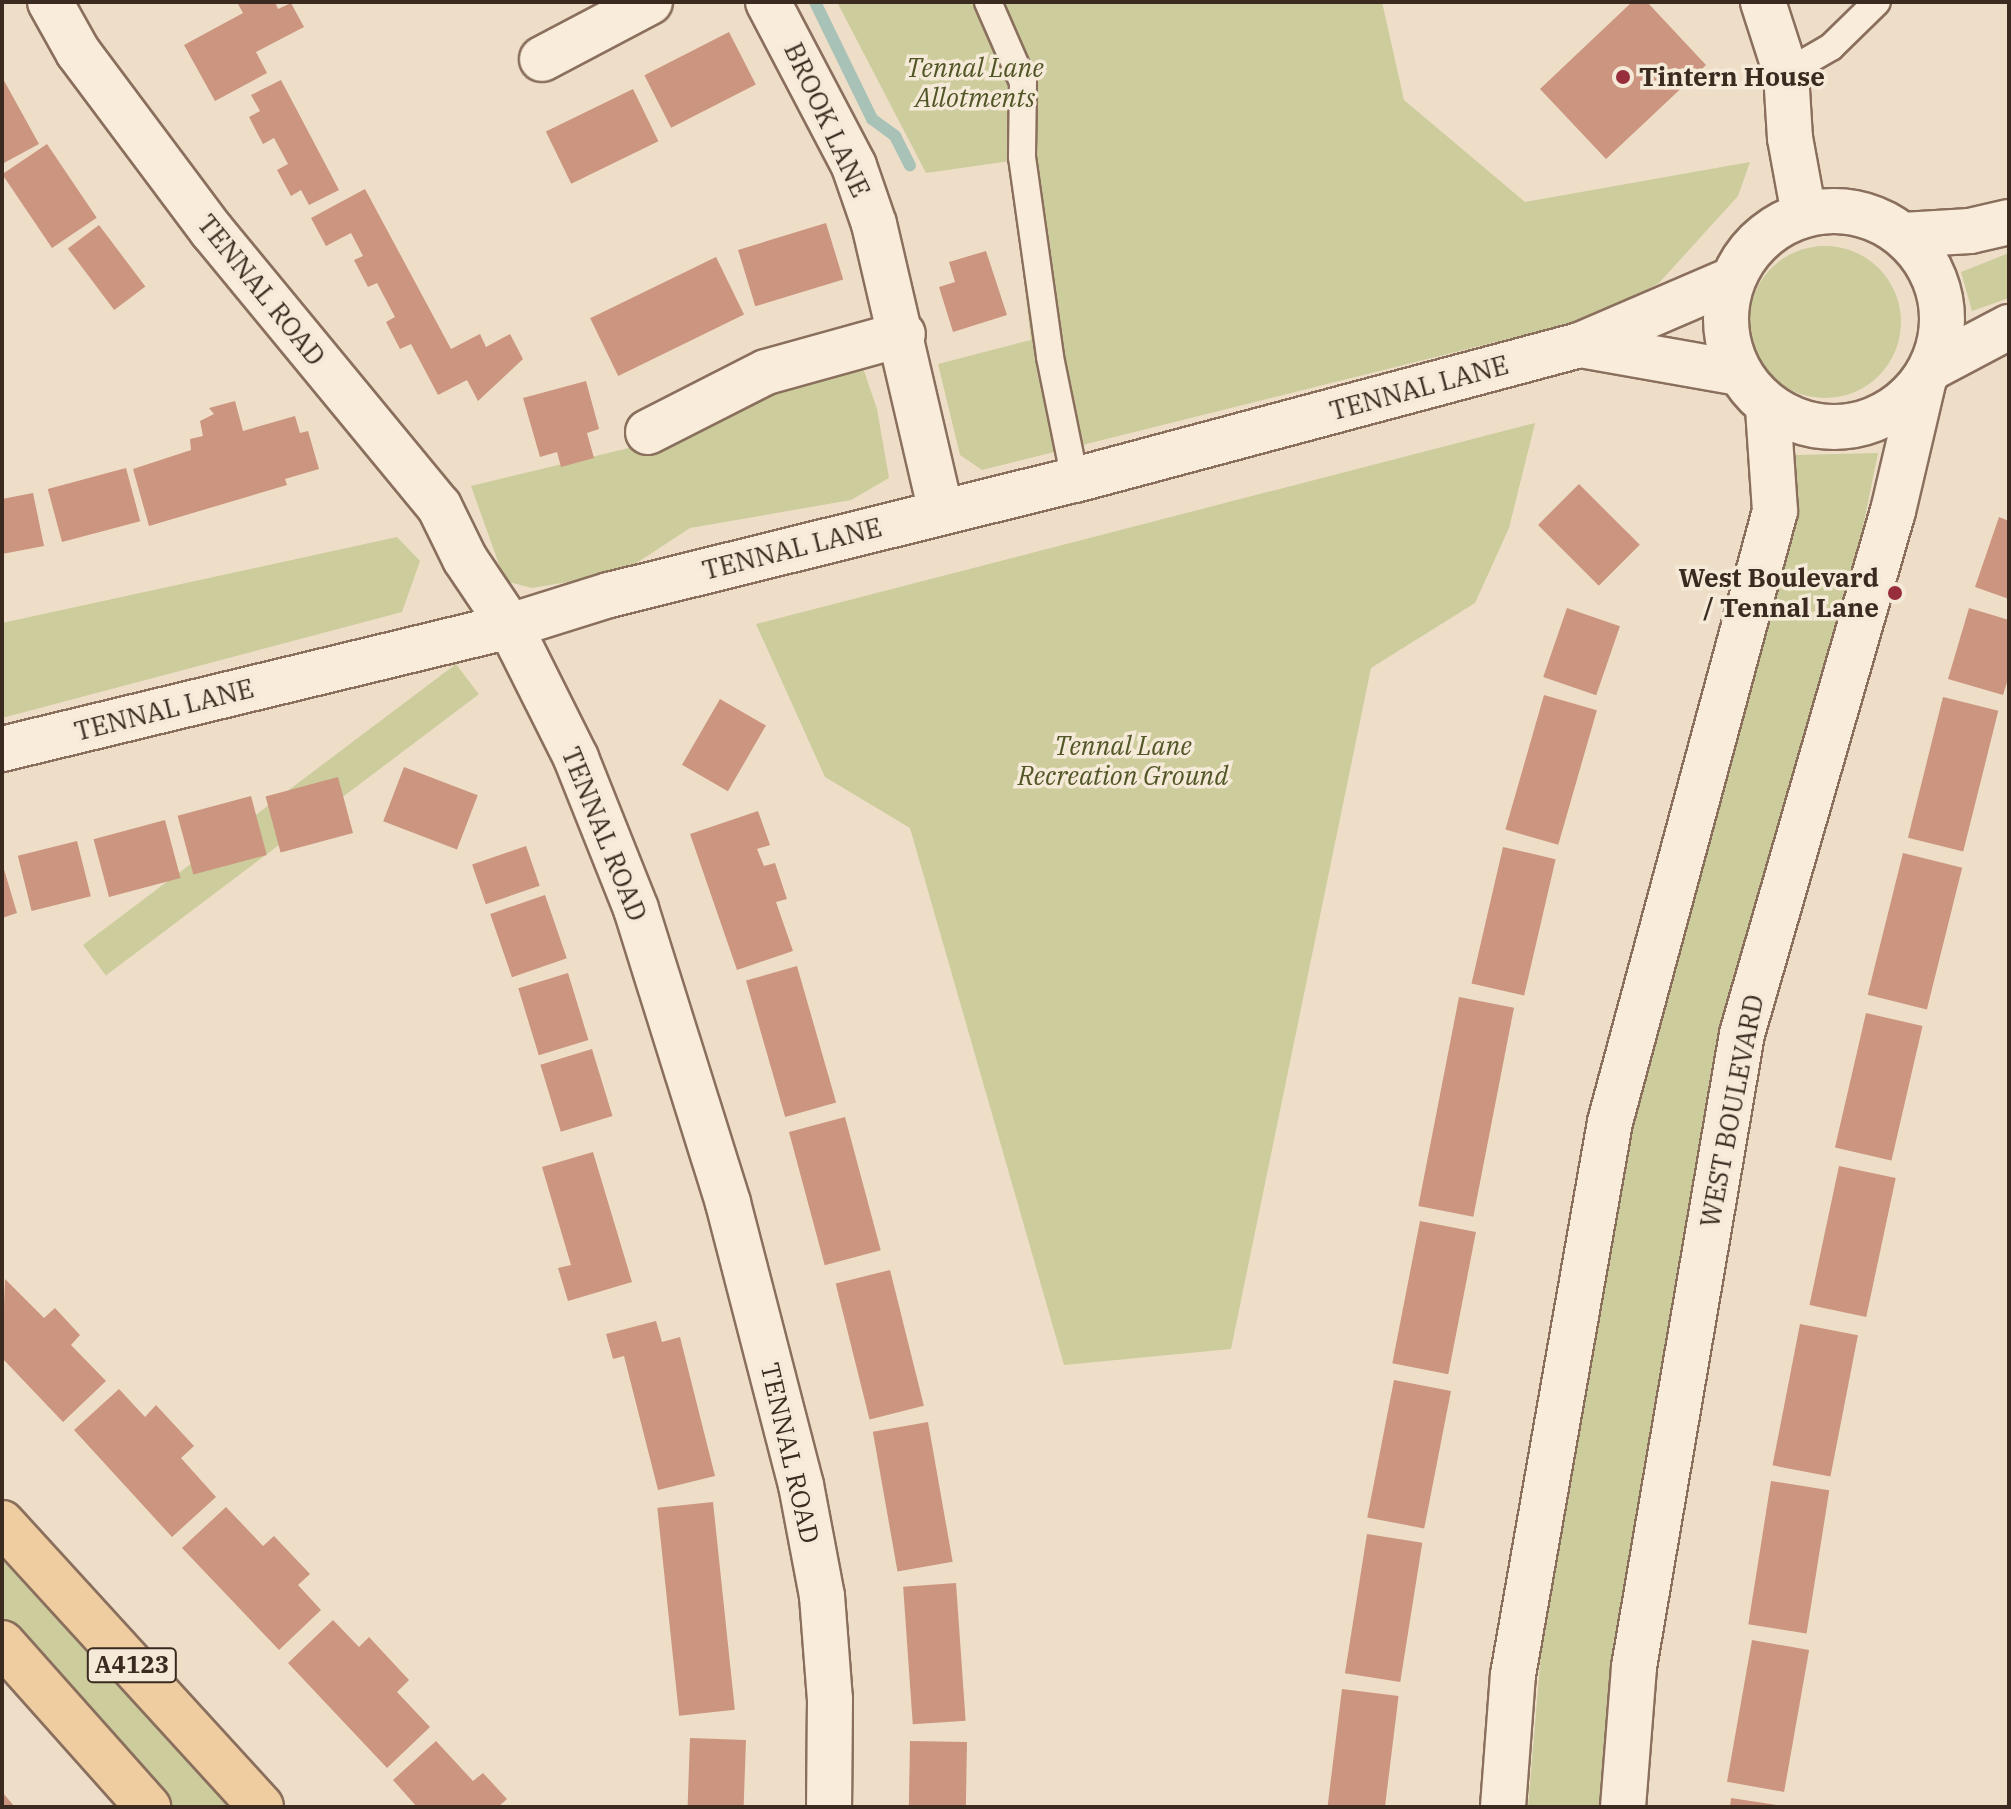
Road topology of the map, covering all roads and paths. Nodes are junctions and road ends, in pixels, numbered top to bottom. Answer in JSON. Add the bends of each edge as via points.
{"nodes":[{"id":1,"x":50,"y":2,"type":"edge"},
{"id":2,"x":650,"y":2,"type":"edge"},
{"id":3,"x":768,"y":2,"type":"edge"},
{"id":4,"x":988,"y":2,"type":"edge"},
{"id":5,"x":1763,"y":2,"type":"edge"},
{"id":6,"x":1877,"y":2,"type":"edge"},
{"id":7,"x":542,"y":59,"type":"dead end"},
{"id":8,"x":1786,"y":73,"type":"junction"},
{"id":9,"x":1804,"y":214,"type":"junction"},
{"id":10,"x":2009,"y":222,"type":"edge"},
{"id":11,"x":1903,"y":235,"type":"junction"},
{"id":12,"x":1731,"y":280,"type":"junction"},
{"id":13,"x":2009,"y":327,"type":"edge"},
{"id":14,"x":903,"y":334,"type":"junction"},
{"id":15,"x":1580,"y":345,"type":"junction"},
{"id":16,"x":1738,"y":373,"type":"junction"},
{"id":17,"x":1928,"y":375,"type":"junction"},
{"id":18,"x":1768,"y":407,"type":"junction"},
{"id":19,"x":648,"y":432,"type":"dead end"},
{"id":20,"x":1075,"y":480,"type":"junction"},
{"id":21,"x":941,"y":511,"type":"junction"},
{"id":22,"x":510,"y":626,"type":"junction"},
{"id":23,"x":2,"y":749,"type":"edge"},
{"id":24,"x":2,"y":1523,"type":"edge"},
{"id":25,"x":2,"y":1643,"type":"edge"},
{"id":26,"x":148,"y":1807,"type":"edge"},
{"id":27,"x":261,"y":1807,"type":"edge"},
{"id":28,"x":829,"y":1807,"type":"edge"},
{"id":29,"x":1503,"y":1807,"type":"edge"},
{"id":30,"x":1623,"y":1807,"type":"edge"}],
"edges":[{"from":1,"to":22,"type":"street","name":"TENNAL ROAD","via":[[78,52],[212,231],[439,506],[465,559]]},
{"from":2,"to":7,"type":"street"},
{"from":3,"to":14,"type":"street","name":"BROOK LANE","via":[[854,166]]},
{"from":4,"to":20,"type":"lane","via":[[1023,82],[1022,157],[1050,357]]},
{"from":5,"to":8,"type":"street"},
{"from":6,"to":8,"type":"lane","via":[[1831,47]]},
{"from":8,"to":9,"type":"street","via":[[1790,138]]},
{"from":9,"to":11,"type":"street","via":[[1856,212]]},
{"from":9,"to":12,"type":"street","via":[[1760,238]]},
{"from":10,"to":11,"type":"street","via":[[1970,231]]},
{"from":11,"to":17,"type":"street","via":[[1933,272],[1943,320]]},
{"from":12,"to":15,"type":"street","name":"TENNAL LANE"},
{"from":12,"to":16,"type":"street","via":[[1725,327]]},
{"from":13,"to":17,"type":"street"},
{"from":14,"to":19,"type":"street","via":[[766,372]]},
{"from":14,"to":21,"type":"street","name":"BROOK LANE"},
{"from":15,"to":16,"type":"street","name":"TENNAL LANE"},
{"from":15,"to":20,"type":"street","name":"TENNAL LANE"},
{"from":16,"to":18,"type":"street"},
{"from":17,"to":18,"type":"street","via":[[1879,419],[1821,428]]},
{"from":17,"to":30,"type":"street","name":"WEST BOULEVARD","via":[[1742,1034],[1634,1667]]},
{"from":18,"to":29,"type":"street","via":[[1775,511],[1610,1122],[1513,1675]]},
{"from":20,"to":21,"type":"street","name":"TENNAL LANE"},
{"from":21,"to":22,"type":"street","name":"TENNAL LANE","via":[[609,595]]},
{"from":22,"to":23,"type":"street","name":"TENNAL LANE"},
{"from":22,"to":28,"type":"street","name":"TENNAL ROAD","via":[[576,758],[636,909],[728,1203],[801,1485],[822,1596],[830,1699]]},
{"from":24,"to":27,"type":"main road","number":"A4123"},
{"from":25,"to":26,"type":"main road","number":"A4123"}]}
